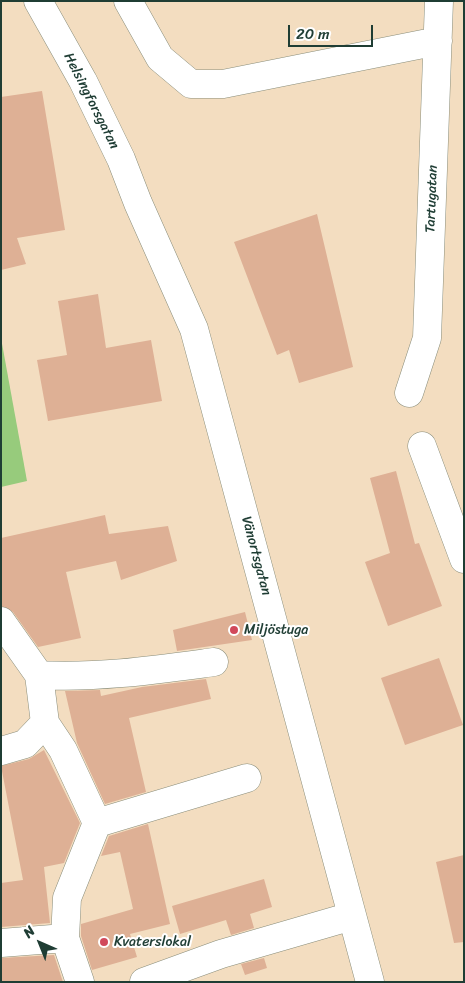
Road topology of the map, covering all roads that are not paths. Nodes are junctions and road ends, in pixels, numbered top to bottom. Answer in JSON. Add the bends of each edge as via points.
{"nodes":[{"id":1,"x":38,"y":1,"type":"edge"},
{"id":2,"x":128,"y":1,"type":"edge"},
{"id":3,"x":439,"y":1,"type":"edge"},
{"id":4,"x":438,"y":41,"type":"junction"},
{"id":5,"x":138,"y":203,"type":"joint"},
{"id":6,"x":408,"y":393,"type":"dead end"},
{"id":7,"x":422,"y":446,"type":"dead end"},
{"id":8,"x":464,"y":559,"type":"edge"},
{"id":9,"x":1,"y":621,"type":"edge"},
{"id":10,"x":214,"y":662,"type":"dead end"},
{"id":11,"x":39,"y":675,"type":"junction"},
{"id":12,"x":45,"y":723,"type":"junction"},
{"id":13,"x":1,"y":751,"type":"edge"},
{"id":14,"x":247,"y":778,"type":"dead end"},
{"id":15,"x":97,"y":823,"type":"junction"},
{"id":16,"x":352,"y":916,"type":"junction"},
{"id":17,"x":65,"y":938,"type":"junction"},
{"id":18,"x":1,"y":943,"type":"edge"},
{"id":19,"x":80,"y":982,"type":"edge"},
{"id":20,"x":144,"y":982,"type":"edge"},
{"id":21,"x":370,"y":982,"type":"edge"}],
"edges":[{"from":1,"to":5,"type":"street","name":"Helsingforsgatan","via":[[83,81],[121,159]]},
{"from":2,"to":4,"type":"street","via":[[160,58],[191,84],[223,84]]},
{"from":3,"to":4,"type":"street","name":"Tartugatan"},
{"from":4,"to":6,"type":"street","name":"Tartugatan","via":[[427,338]]},
{"from":5,"to":16,"type":"street","name":"Vänortsgatan","via":[[194,329]]},
{"from":7,"to":8,"type":"street"},
{"from":9,"to":11,"type":"street"},
{"from":10,"to":11,"type":"street","via":[[125,674]]},
{"from":11,"to":12,"type":"street"},
{"from":12,"to":13,"type":"street","via":[[24,744]]},
{"from":12,"to":15,"type":"street","via":[[63,750]]},
{"from":14,"to":15,"type":"street"},
{"from":15,"to":17,"type":"street","via":[[67,898]]},
{"from":16,"to":20,"type":"street","via":[[221,954]]},
{"from":16,"to":21,"type":"street"},
{"from":17,"to":18,"type":"street"},
{"from":17,"to":19,"type":"street"}]}
